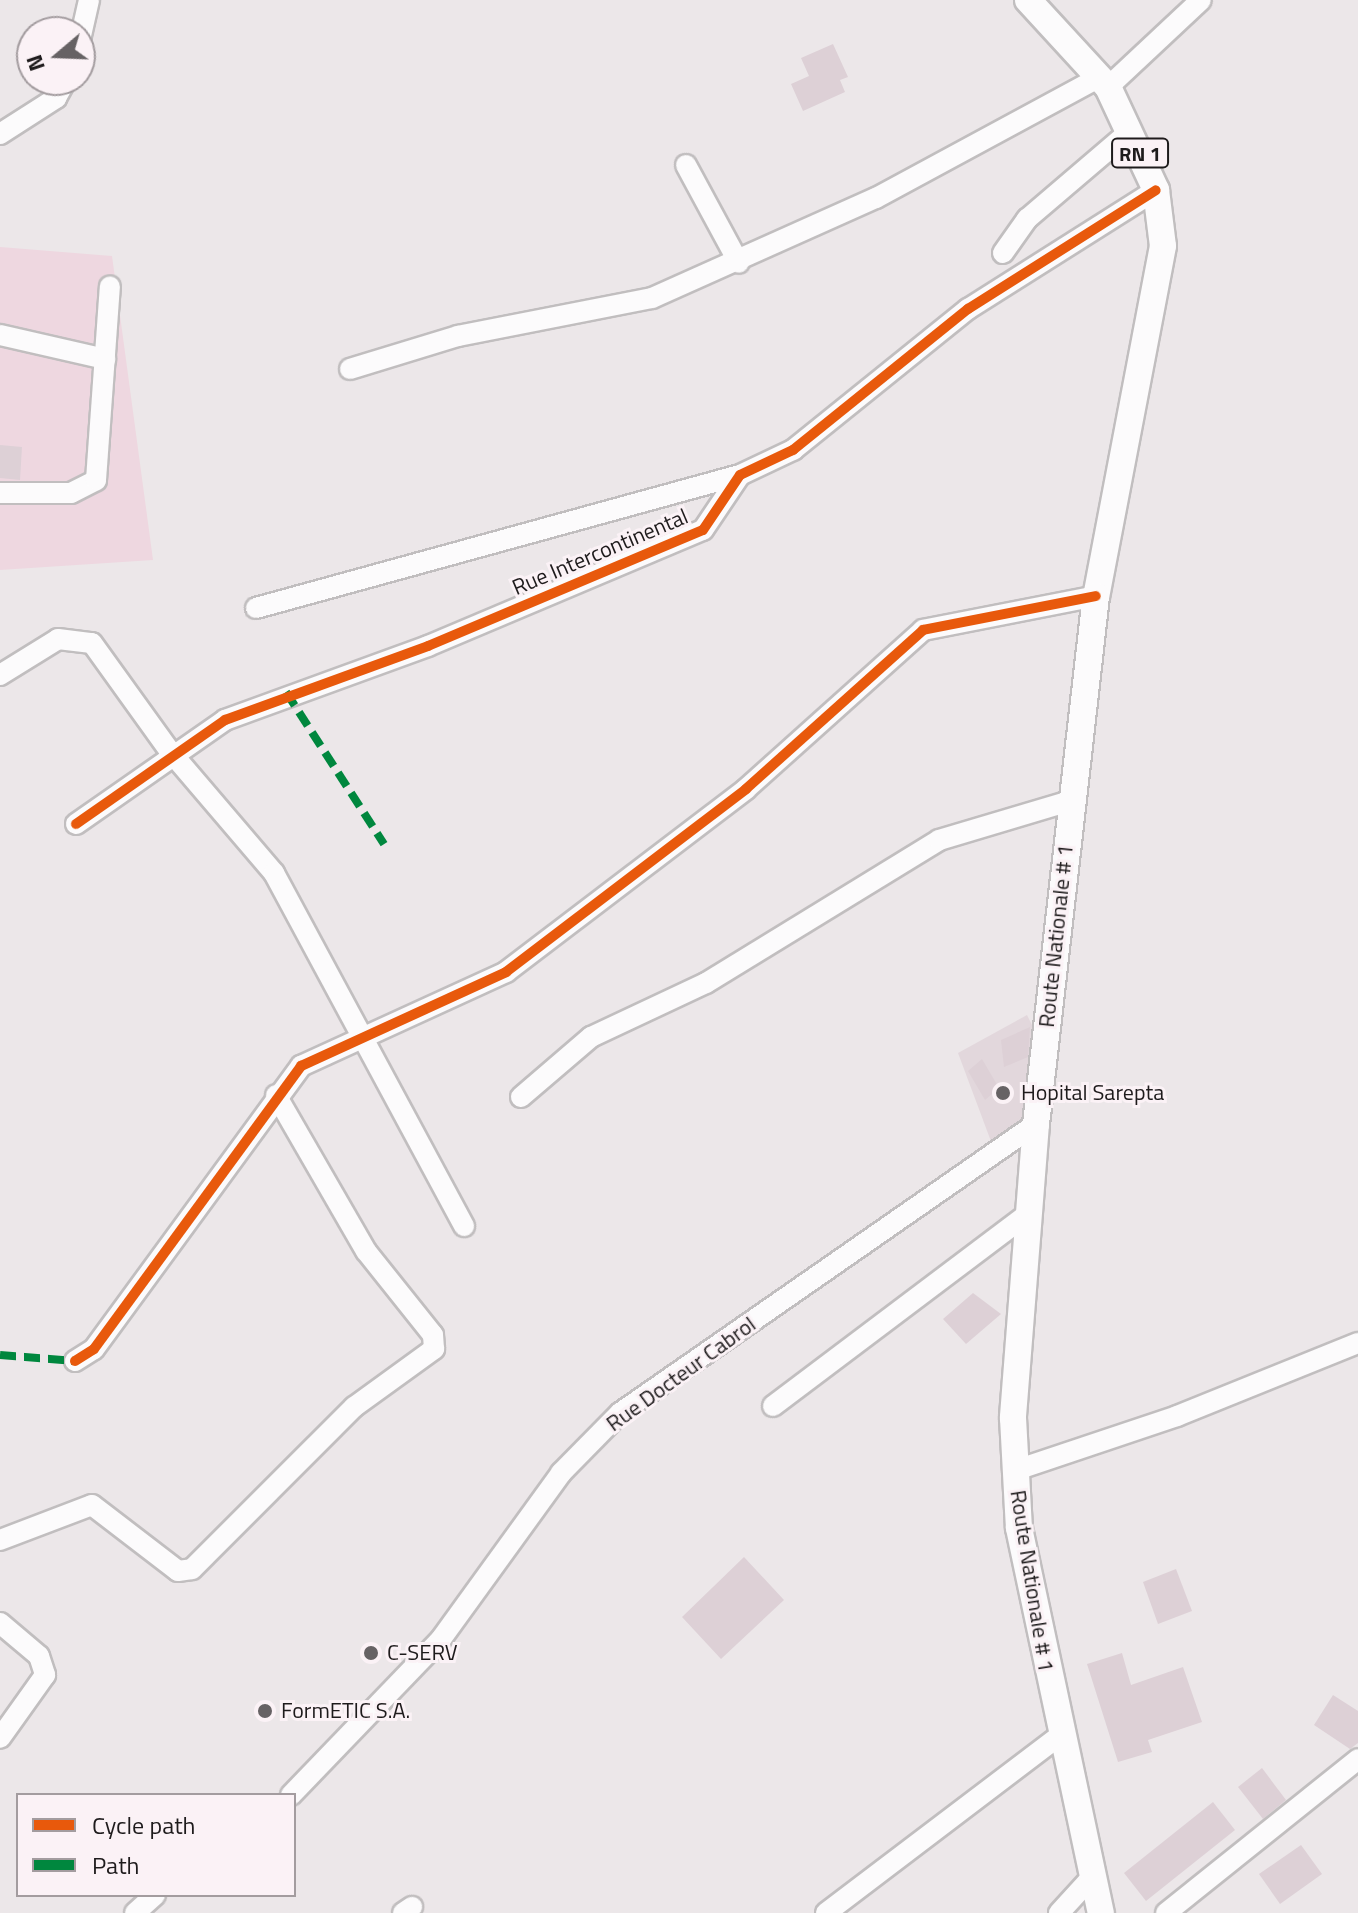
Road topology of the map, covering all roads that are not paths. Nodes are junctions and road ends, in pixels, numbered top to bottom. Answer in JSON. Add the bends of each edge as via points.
{"nodes":[{"id":1,"x":1028,"y":0,"type":"edge"},
{"id":2,"x":1201,"y":0,"type":"edge"},
{"id":3,"x":1104,"y":82,"type":"junction"},
{"id":4,"x":57,"y":96,"type":"edge"},
{"id":5,"x":1130,"y":131,"type":"junction"},
{"id":6,"x":0,"y":134,"type":"edge"},
{"id":7,"x":686,"y":165,"type":"dead end"},
{"id":8,"x":1156,"y":190,"type":"junction"},
{"id":9,"x":1003,"y":253,"type":"dead end"},
{"id":10,"x":739,"y":263,"type":"junction"},
{"id":11,"x":110,"y":287,"type":"dead end"},
{"id":12,"x":0,"y":335,"type":"edge"},
{"id":13,"x":105,"y":359,"type":"junction"},
{"id":14,"x":350,"y":369,"type":"dead end"},
{"id":15,"x":740,"y":475,"type":"junction"},
{"id":16,"x":0,"y":493,"type":"edge"},
{"id":17,"x":1096,"y":596,"type":"junction"},
{"id":18,"x":256,"y":608,"type":"dead end"},
{"id":19,"x":0,"y":675,"type":"edge"},
{"id":20,"x":175,"y":753,"type":"junction"},
{"id":21,"x":1070,"y":801,"type":"junction"},
{"id":22,"x":76,"y":824,"type":"dead end"},
{"id":23,"x":365,"y":1034,"type":"junction"},
{"id":24,"x":276,"y":1095,"type":"junction"},
{"id":25,"x":521,"y":1097,"type":"dead end"},
{"id":26,"x":1036,"y":1124,"type":"junction"},
{"id":27,"x":1029,"y":1213,"type":"junction"},
{"id":28,"x":464,"y":1226,"type":"dead end"},
{"id":29,"x":1358,"y":1343,"type":"edge"},
{"id":30,"x":75,"y":1361,"type":"dead end"},
{"id":31,"x":773,"y":1406,"type":"dead end"},
{"id":32,"x":1016,"y":1470,"type":"junction"},
{"id":33,"x":0,"y":1540,"type":"edge"},
{"id":34,"x":0,"y":1623,"type":"edge"},
{"id":35,"x":1059,"y":1736,"type":"junction"},
{"id":36,"x":0,"y":1738,"type":"edge"},
{"id":37,"x":1358,"y":1759,"type":"edge"},
{"id":38,"x":293,"y":1793,"type":"edge"},
{"id":39,"x":1092,"y":1877,"type":"junction"},
{"id":40,"x":153,"y":1897,"type":"edge"},
{"id":41,"x":135,"y":1913,"type":"edge"},
{"id":42,"x":826,"y":1913,"type":"edge"},
{"id":43,"x":1059,"y":1913,"type":"edge"},
{"id":44,"x":1101,"y":1913,"type":"edge"},
{"id":45,"x":1166,"y":1913,"type":"edge"}],
"edges":[{"from":1,"to":3,"type":"main road","name":"Route Nationale # 1","number":"RN 1"},
{"from":2,"to":3,"type":"street"},
{"from":3,"to":5,"type":"main road","name":"Route Nationale # 1","number":"RN 1"},
{"from":3,"to":10,"type":"street"},
{"from":4,"to":6,"type":"street"},
{"from":5,"to":8,"type":"main road","name":"Route Nationale # 1","number":"RN 1"},
{"from":5,"to":9,"type":"street","via":[[1027,219]]},
{"from":7,"to":10,"type":"street"},
{"from":8,"to":15,"type":"street","via":[[968,309],[793,450]]},
{"from":8,"to":17,"type":"main road","name":"Route Nationale # 1","number":"RN 1","via":[[1160,292]]},
{"from":10,"to":14,"type":"street","via":[[652,298],[458,336]]},
{"from":11,"to":13,"type":"street"},
{"from":12,"to":13,"type":"street"},
{"from":13,"to":16,"type":"street","via":[[96,480],[71,493]]},
{"from":15,"to":18,"type":"street"},
{"from":15,"to":20,"type":"street","name":"Rue Intercontinental","via":[[703,530],[428,646],[286,692],[225,720]]},
{"from":17,"to":21,"type":"main road","name":"Route Nationale # 1","number":"RN 1"},
{"from":17,"to":23,"type":"street","via":[[923,630],[746,789],[506,972],[470,994]]},
{"from":19,"to":20,"type":"street","via":[[58,639],[92,643]]},
{"from":20,"to":22,"type":"street","name":"Rue Intercontinental"},
{"from":20,"to":23,"type":"street","via":[[274,873],[290,913]]},
{"from":21,"to":25,"type":"street","via":[[939,840],[706,983],[591,1037]]},
{"from":21,"to":26,"type":"main road","name":"Route Nationale # 1","number":"RN 1"},
{"from":23,"to":24,"type":"street","via":[[301,1066]]},
{"from":23,"to":28,"type":"street"},
{"from":24,"to":30,"type":"street","via":[[94,1349]]},
{"from":24,"to":33,"type":"street","via":[[366,1251],[433,1335],[434,1349],[354,1407],[192,1569],[178,1571],[92,1505]]},
{"from":26,"to":27,"type":"main road","name":"Route Nationale # 1","number":"RN 1"},
{"from":26,"to":38,"type":"street","name":"Rue Docteur Cabrol","via":[[620,1413],[561,1473],[441,1639]]},
{"from":27,"to":31,"type":"street"},
{"from":27,"to":32,"type":"main road","name":"Route Nationale # 1","number":"RN 1","via":[[1013,1418]]},
{"from":29,"to":32,"type":"street","via":[[1177,1416]]},
{"from":32,"to":35,"type":"main road","name":"Route Nationale # 1","number":"RN 1","via":[[1019,1528]]},
{"from":34,"to":36,"type":"street","via":[[39,1656],[45,1675]]},
{"from":35,"to":39,"type":"main road","name":"Route Nationale # 1","number":"RN 1"},
{"from":35,"to":42,"type":"street"},
{"from":37,"to":45,"type":"street"},
{"from":39,"to":43,"type":"street"},
{"from":39,"to":44,"type":"main road","name":"Route Nationale # 1","number":"RN 1"},
{"from":40,"to":41,"type":"street"}]}
